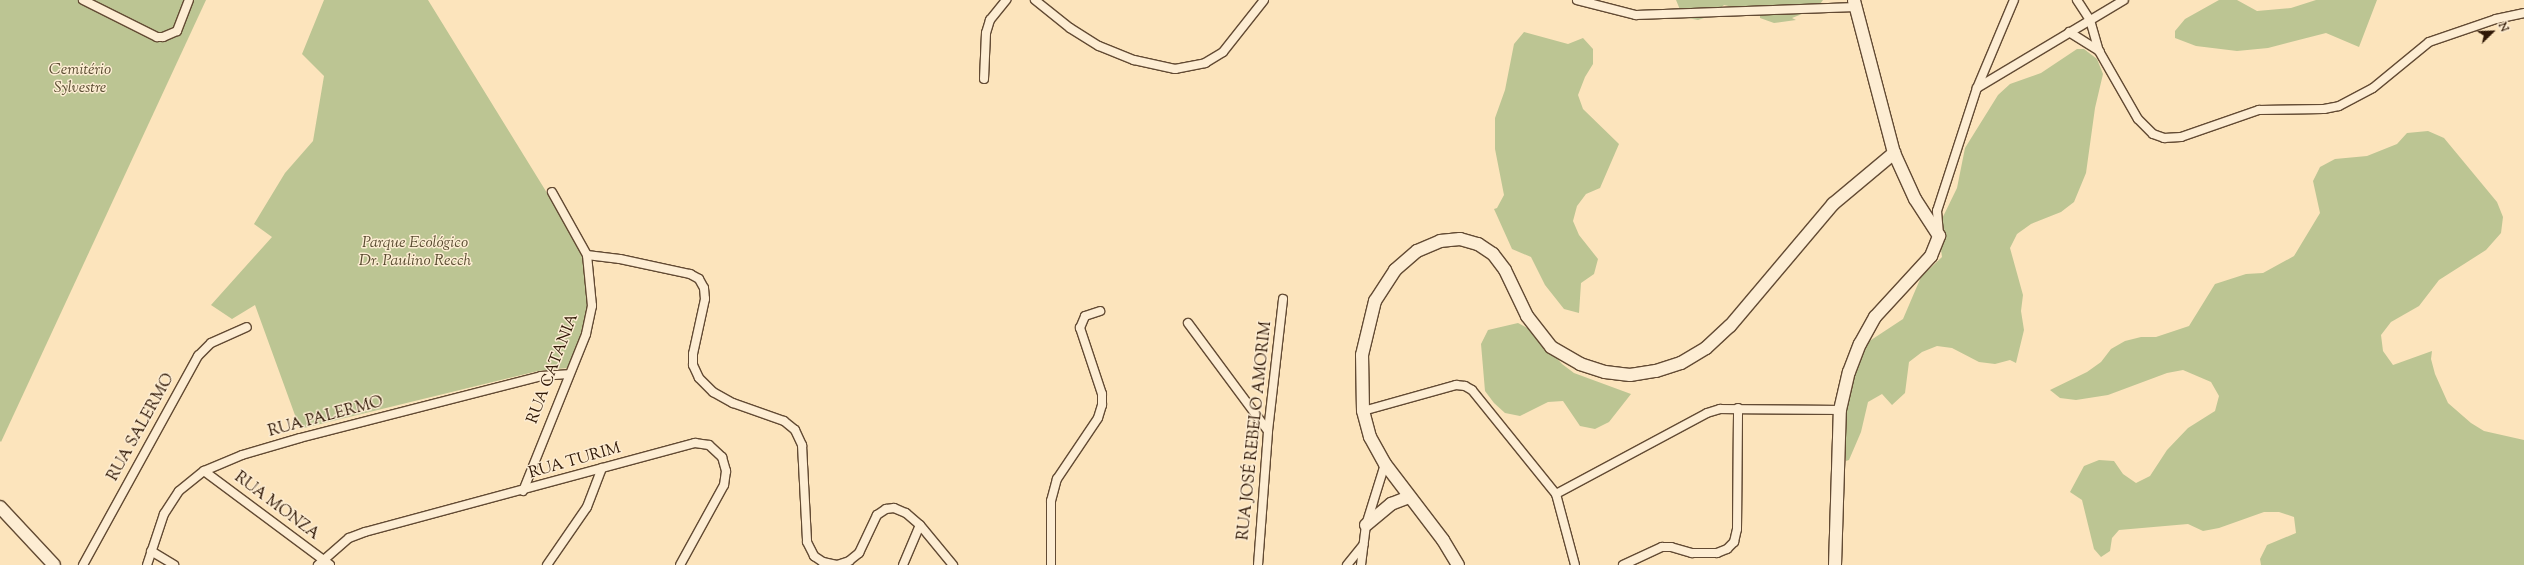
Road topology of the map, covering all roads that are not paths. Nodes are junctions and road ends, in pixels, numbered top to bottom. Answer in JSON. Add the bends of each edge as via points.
{"nodes":[{"id":1,"x":83,"y":0,"type":"edge"},
{"id":2,"x":189,"y":0,"type":"edge"},
{"id":3,"x":1006,"y":0,"type":"edge"},
{"id":4,"x":1035,"y":0,"type":"edge"},
{"id":5,"x":1264,"y":0,"type":"edge"},
{"id":6,"x":1578,"y":0,"type":"edge"},
{"id":7,"x":2014,"y":0,"type":"edge"},
{"id":8,"x":2078,"y":0,"type":"edge"},
{"id":9,"x":2124,"y":0,"type":"edge"},
{"id":10,"x":1855,"y":4,"type":"edge"},
{"id":11,"x":2524,"y":13,"type":"edge"},
{"id":12,"x":2090,"y":20,"type":"junction"},
{"id":13,"x":2069,"y":32,"type":"junction"},
{"id":14,"x":2099,"y":51,"type":"junction"},
{"id":15,"x":984,"y":79,"type":"dead end"},
{"id":16,"x":1978,"y":88,"type":"junction"},
{"id":17,"x":1894,"y":153,"type":"junction"},
{"id":18,"x":552,"y":192,"type":"dead end"},
{"id":19,"x":1939,"y":236,"type":"junction"},
{"id":20,"x":587,"y":255,"type":"junction"},
{"id":21,"x":1283,"y":299,"type":"dead end"},
{"id":22,"x":1100,"y":311,"type":"dead end"},
{"id":23,"x":1188,"y":323,"type":"dead end"},
{"id":24,"x":247,"y":327,"type":"dead end"},
{"id":25,"x":568,"y":374,"type":"junction"},
{"id":26,"x":1738,"y":408,"type":"junction"},
{"id":27,"x":1840,"y":410,"type":"junction"},
{"id":28,"x":1363,"y":411,"type":"junction"},
{"id":29,"x":1268,"y":432,"type":"junction"},
{"id":30,"x":1385,"y":464,"type":"junction"},
{"id":31,"x":602,"y":468,"type":"junction"},
{"id":32,"x":204,"y":472,"type":"junction"},
{"id":33,"x":523,"y":491,"type":"junction"},
{"id":34,"x":1556,"y":494,"type":"junction"},
{"id":35,"x":1409,"y":497,"type":"junction"},
{"id":36,"x":1,"y":512,"type":"edge"},
{"id":37,"x":920,"y":525,"type":"junction"},
{"id":38,"x":1366,"y":525,"type":"junction"},
{"id":39,"x":1363,"y":545,"type":"junction"},
{"id":40,"x":151,"y":552,"type":"junction"},
{"id":41,"x":320,"y":562,"type":"edge"},
{"id":42,"x":54,"y":565,"type":"edge"},
{"id":43,"x":83,"y":565,"type":"edge"},
{"id":44,"x":147,"y":565,"type":"edge"},
{"id":45,"x":174,"y":565,"type":"edge"},
{"id":46,"x":330,"y":565,"type":"edge"},
{"id":47,"x":547,"y":565,"type":"edge"},
{"id":48,"x":680,"y":565,"type":"edge"},
{"id":49,"x":837,"y":565,"type":"edge"},
{"id":50,"x":903,"y":565,"type":"edge"},
{"id":51,"x":953,"y":565,"type":"edge"},
{"id":52,"x":1051,"y":565,"type":"edge"},
{"id":53,"x":1258,"y":565,"type":"edge"},
{"id":54,"x":1347,"y":565,"type":"edge"},
{"id":55,"x":1361,"y":565,"type":"edge"},
{"id":56,"x":1458,"y":565,"type":"edge"},
{"id":57,"x":1575,"y":565,"type":"edge"},
{"id":58,"x":1623,"y":565,"type":"edge"},
{"id":59,"x":1835,"y":565,"type":"edge"}],
"edges":[{"from":1,"to":2,"type":"street","via":[[163,38],[177,30]]},
{"from":3,"to":15,"type":"street","via":[[990,20],[986,33]]},
{"from":4,"to":5,"type":"street","via":[[1070,28],[1099,46],[1134,60],[1175,69],[1205,63],[1223,52]]},
{"from":6,"to":10,"type":"street","via":[[1636,15]]},
{"from":7,"to":16,"type":"street"},
{"from":8,"to":12,"type":"street"},
{"from":9,"to":12,"type":"street"},
{"from":10,"to":17,"type":"street"},
{"from":11,"to":14,"type":"street","via":[[2496,19],[2429,42],[2373,88],[2339,106],[2324,109],[2259,110],[2181,137],[2164,138],[2152,134],[2138,120]]},
{"from":12,"to":13,"type":"street"},
{"from":12,"to":14,"type":"street"},
{"from":13,"to":14,"type":"street"},
{"from":13,"to":16,"type":"street"},
{"from":16,"to":19,"type":"street","via":[[1937,211]]},
{"from":17,"to":19,"type":"street","via":[[1915,199]]},
{"from":17,"to":28,"type":"street","via":[[1833,204],[1730,326],[1706,348],[1681,363],[1656,371],[1630,375],[1605,372],[1580,364],[1551,346],[1527,316],[1506,270],[1493,254],[1478,244],[1460,239],[1440,241],[1417,251],[1395,270],[1375,301],[1362,356]]},
{"from":18,"to":20,"type":"street","name":"RUA CATANIA"},
{"from":19,"to":27,"type":"street","via":[[1930,256],[1876,317],[1860,344],[1849,372]]},
{"from":20,"to":25,"type":"street","name":"RUA CATANIA","via":[[592,306],[586,334]]},
{"from":20,"to":49,"type":"street","via":[[620,259],[690,274],[699,279],[704,288],[705,300],[693,354],[693,365],[699,378],[713,392],[733,403],[784,421],[795,430],[802,445],[807,542],[814,556],[823,562]]},
{"from":21,"to":29,"type":"street","name":"RUA JOSÉ REBELO AMORIM"},
{"from":22,"to":52,"type":"street","via":[[1085,316],[1080,328],[1102,394],[1102,405],[1098,418],[1057,479],[1051,501]]},
{"from":23,"to":29,"type":"street"},
{"from":24,"to":43,"type":"street","name":"RUA SALERMO","via":[[211,343],[198,356]]},
{"from":25,"to":32,"type":"street","name":"RUA PALERMO","via":[[541,376],[300,438],[242,455]]},
{"from":25,"to":33,"type":"street","name":"RUA CATANIA"},
{"from":26,"to":27,"type":"street"},
{"from":26,"to":34,"type":"street","via":[[1707,413]]},
{"from":26,"to":58,"type":"street","via":[[1737,529],[1734,542],[1727,549],[1717,553],[1692,553],[1662,547]]},
{"from":27,"to":59,"type":"street"},
{"from":28,"to":30,"type":"street","via":[[1370,437]]},
{"from":28,"to":34,"type":"street","via":[[1456,385],[1465,386],[1472,390]]},
{"from":29,"to":53,"type":"street","name":"RUA JOSÉ REBELO AMORIM"},
{"from":30,"to":35,"type":"street"},
{"from":30,"to":38,"type":"street"},
{"from":31,"to":33,"type":"street","name":"RUA TURIM"},
{"from":31,"to":47,"type":"street","via":[[587,506]]},
{"from":31,"to":48,"type":"street","name":"RUA TURIM","via":[[695,443],[709,445],[722,457],[726,471],[724,486]]},
{"from":32,"to":40,"type":"street","name":"RUA PALERMO","via":[[179,491],[164,514]]},
{"from":32,"to":41,"type":"street","name":"RUA MONZA"},
{"from":33,"to":41,"type":"street","name":"RUA TURIM","via":[[365,532],[349,538]]},
{"from":34,"to":57,"type":"street"},
{"from":35,"to":38,"type":"street","via":[[1391,504]]},
{"from":35,"to":56,"type":"street","via":[[1443,540]]},
{"from":36,"to":42,"type":"street"},
{"from":37,"to":49,"type":"street","via":[[906,513],[894,508],[886,509],[877,515],[859,553],[849,561]]},
{"from":37,"to":50,"type":"street"},
{"from":37,"to":51,"type":"street"},
{"from":38,"to":39,"type":"street"},
{"from":39,"to":54,"type":"street"},
{"from":39,"to":55,"type":"street"},
{"from":40,"to":44,"type":"street","name":"RUA PALERMO"},
{"from":40,"to":45,"type":"street"},
{"from":41,"to":46,"type":"street","name":"RUA MONZA"}]}
